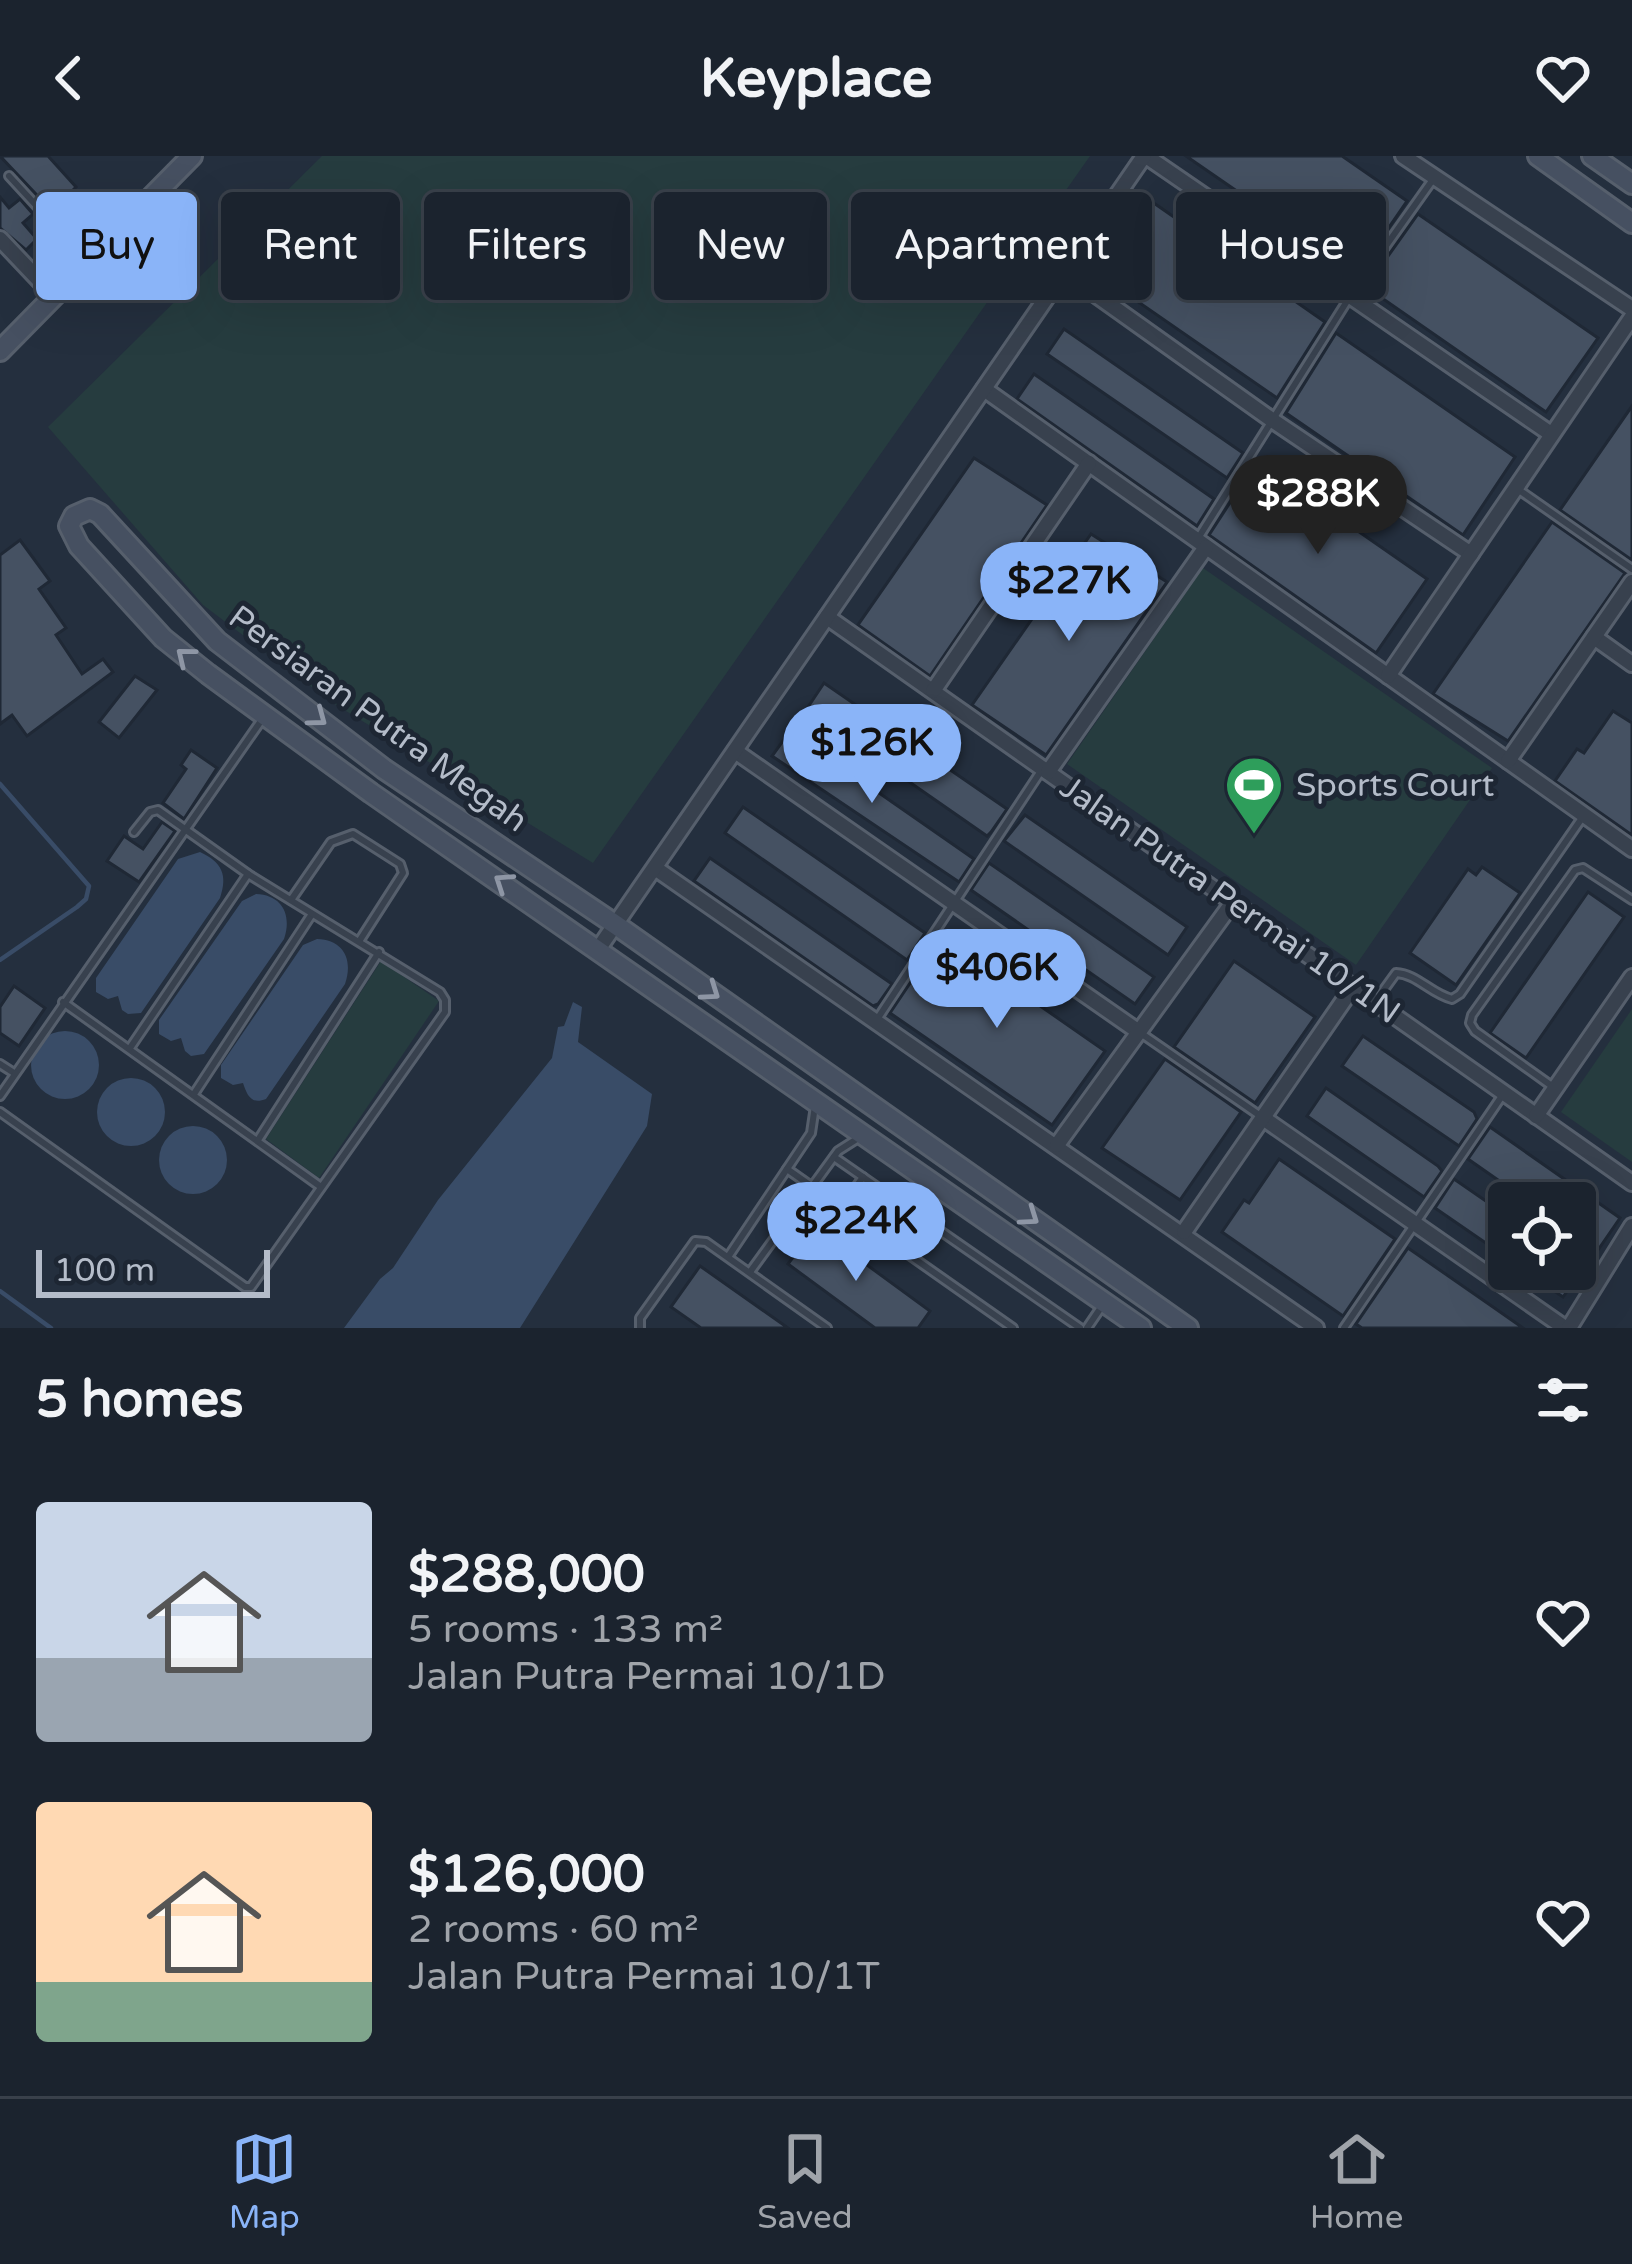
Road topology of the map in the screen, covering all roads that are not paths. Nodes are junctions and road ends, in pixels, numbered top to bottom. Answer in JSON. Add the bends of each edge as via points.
{"nodes":[{"id":1,"x":192,"y":156,"type":"edge"},
{"id":2,"x":1145,"y":156,"type":"edge"},
{"id":3,"x":1403,"y":156,"type":"edge"},
{"id":4,"x":1538,"y":156,"type":"edge"},
{"id":5,"x":1592,"y":156,"type":"edge"},
{"id":6,"x":9,"y":176,"type":"dead end"},
{"id":7,"x":1434,"y":178,"type":"junction"},
{"id":8,"x":1632,"y":184,"type":"edge"},
{"id":9,"x":156,"y":192,"type":"edge"},
{"id":10,"x":1120,"y":192,"type":"edge"},
{"id":11,"x":1197,"y":192,"type":"edge"},
{"id":12,"x":36,"y":205,"type":"edge"},
{"id":13,"x":1632,"y":223,"type":"edge"},
{"id":14,"x":0,"y":239,"type":"edge"},
{"id":15,"x":1386,"y":246,"type":"edge"},
{"id":16,"x":36,"y":277,"type":"edge"},
{"id":17,"x":50,"y":300,"type":"edge"},
{"id":18,"x":1045,"y":300,"type":"edge"},
{"id":19,"x":1103,"y":300,"type":"edge"},
{"id":20,"x":1348,"y":300,"type":"edge"},
{"id":21,"x":1352,"y":300,"type":"edge"},
{"id":22,"x":1632,"y":313,"type":"edge"},
{"id":23,"x":0,"y":351,"type":"edge"},
{"id":24,"x":984,"y":389,"type":"junction"},
{"id":25,"x":1272,"y":420,"type":"junction"},
{"id":26,"x":1551,"y":434,"type":"junction"},
{"id":27,"x":1089,"y":464,"type":"junction"},
{"id":28,"x":1516,"y":488,"type":"junction"},
{"id":29,"x":1202,"y":543,"type":"junction"},
{"id":30,"x":1471,"y":554,"type":"junction"},
{"id":31,"x":1632,"y":569,"type":"edge"},
{"id":32,"x":1632,"y":582,"type":"edge"},
{"id":33,"x":827,"y":617,"type":"junction"},
{"id":34,"x":1594,"y":637,"type":"junction"},
{"id":35,"x":1632,"y":664,"type":"edge"},
{"id":36,"x":1388,"y":676,"type":"junction"},
{"id":37,"x":933,"y":692,"type":"junction"},
{"id":38,"x":265,"y":715,"type":"junction"},
{"id":39,"x":735,"y":751,"type":"junction"},
{"id":40,"x":1508,"y":761,"type":"junction"},
{"id":41,"x":1046,"y":770,"type":"junction"},
{"id":42,"x":1584,"y":815,"type":"junction"},
{"id":43,"x":185,"y":828,"type":"junction"},
{"id":44,"x":134,"y":832,"type":"dead end"},
{"id":45,"x":1632,"y":849,"type":"edge"},
{"id":46,"x":655,"y":868,"type":"junction"},
{"id":47,"x":248,"y":874,"type":"junction"},
{"id":48,"x":291,"y":900,"type":"junction"},
{"id":49,"x":1632,"y":900,"type":"edge"},
{"id":50,"x":952,"y":902,"type":"junction"},
{"id":51,"x":1233,"y":902,"type":"junction"},
{"id":52,"x":312,"y":914,"type":"junction"},
{"id":53,"x":616,"y":925,"type":"junction"},
{"id":54,"x":360,"y":940,"type":"junction"},
{"id":55,"x":599,"y":948,"type":"junction"},
{"id":56,"x":379,"y":952,"type":"junction"},
{"id":57,"x":1632,"y":977,"type":"edge"},
{"id":58,"x":1353,"y":987,"type":"junction"},
{"id":59,"x":1627,"y":994,"type":"edge"},
{"id":60,"x":63,"y":1002,"type":"junction"},
{"id":61,"x":1375,"y":1002,"type":"junction"},
{"id":62,"x":874,"y":1023,"type":"junction"},
{"id":63,"x":1139,"y":1032,"type":"junction"},
{"id":64,"x":130,"y":1048,"type":"junction"},
{"id":65,"x":0,"y":1064,"type":"edge"},
{"id":66,"x":14,"y":1072,"type":"junction"},
{"id":67,"x":1556,"y":1089,"type":"junction"},
{"id":68,"x":1504,"y":1093,"type":"junction"},
{"id":69,"x":194,"y":1094,"type":"junction"},
{"id":70,"x":0,"y":1096,"type":"edge"},
{"id":71,"x":814,"y":1099,"type":"junction"},
{"id":72,"x":0,"y":1112,"type":"edge"},
{"id":73,"x":1536,"y":1116,"type":"junction"},
{"id":74,"x":1262,"y":1118,"type":"junction"},
{"id":75,"x":866,"y":1135,"type":"junction"},
{"id":76,"x":258,"y":1140,"type":"junction"},
{"id":77,"x":1057,"y":1145,"type":"junction"},
{"id":78,"x":836,"y":1154,"type":"junction"},
{"id":79,"x":787,"y":1169,"type":"junction"},
{"id":80,"x":862,"y":1177,"type":"junction"},
{"id":81,"x":1632,"y":1183,"type":"edge"},
{"id":82,"x":811,"y":1186,"type":"junction"},
{"id":83,"x":321,"y":1187,"type":"junction"},
{"id":84,"x":841,"y":1208,"type":"junction"},
{"id":85,"x":1415,"y":1224,"type":"junction"},
{"id":86,"x":1632,"y":1226,"type":"edge"},
{"id":87,"x":1184,"y":1232,"type":"junction"},
{"id":88,"x":728,"y":1257,"type":"junction"},
{"id":89,"x":750,"y":1272,"type":"junction"},
{"id":90,"x":1105,"y":1302,"type":"junction"},
{"id":91,"x":640,"y":1328,"type":"edge"},
{"id":92,"x":827,"y":1328,"type":"edge"},
{"id":93,"x":1012,"y":1328,"type":"edge"},
{"id":94,"x":1084,"y":1328,"type":"edge"},
{"id":95,"x":1141,"y":1328,"type":"edge"},
{"id":96,"x":1188,"y":1328,"type":"edge"},
{"id":97,"x":1316,"y":1328,"type":"edge"},
{"id":98,"x":1344,"y":1328,"type":"edge"},
{"id":99,"x":1567,"y":1328,"type":"edge"}],
"edges":[{"from":1,"to":9,"type":"street"},
{"from":2,"to":10,"type":"street"},
{"from":2,"to":11,"type":"street"},
{"from":3,"to":7,"type":"street"},
{"from":4,"to":13,"type":"street"},
{"from":5,"to":8,"type":"street"},
{"from":6,"to":12,"type":"lane"},
{"from":7,"to":15,"type":"lane"},
{"from":7,"to":22,"type":"street"},
{"from":14,"to":16,"type":"street"},
{"from":17,"to":23,"type":"street"},
{"from":18,"to":24,"type":"street"},
{"from":19,"to":25,"type":"street"},
{"from":20,"to":25,"type":"lane"},
{"from":21,"to":26,"type":"street"},
{"from":22,"to":26,"type":"street"},
{"from":24,"to":27,"type":"street"},
{"from":24,"to":33,"type":"street"},
{"from":25,"to":29,"type":"lane"},
{"from":25,"to":30,"type":"street"},
{"from":26,"to":28,"type":"street"},
{"from":27,"to":29,"type":"street"},
{"from":27,"to":37,"type":"street"},
{"from":28,"to":30,"type":"street"},
{"from":28,"to":31,"type":"lane"},
{"from":29,"to":36,"type":"street"},
{"from":29,"to":41,"type":"street"},
{"from":30,"to":36,"type":"street"},
{"from":32,"to":34,"type":"street"},
{"from":33,"to":37,"type":"street","name":"Jalan Putra Permai 10/1N"},
{"from":33,"to":39,"type":"street"},
{"from":34,"to":35,"type":"street"},
{"from":34,"to":40,"type":"street"},
{"from":36,"to":40,"type":"street"},
{"from":37,"to":41,"type":"street","name":"Jalan Putra Permai 10/1N"},
{"from":38,"to":43,"type":"lane"},
{"from":38,"to":53,"type":"street","name":"Persiaran Putra Megah","one_way":true,"via":[[164,638],[72,536],[74,516],[100,514],[233,655],[384,769]]},
{"from":55,"to":38,"type":"street","name":"Persiaran Putra Megah","one_way":true},
{"from":39,"to":46,"type":"street"},
{"from":39,"to":50,"type":"street"},
{"from":40,"to":42,"type":"street"},
{"from":41,"to":50,"type":"lane"},
{"from":41,"to":51,"type":"street","name":"Jalan Putra Permai 10/1N"},
{"from":42,"to":45,"type":"street"},
{"from":42,"to":61,"type":"lane","via":[[1460,994],[1440,996],[1402,972]]},
{"from":43,"to":44,"type":"lane","via":[[158,810]]},
{"from":43,"to":47,"type":"lane"},
{"from":43,"to":60,"type":"lane"},
{"from":46,"to":53,"type":"street"},
{"from":46,"to":62,"type":"street"},
{"from":47,"to":48,"type":"lane"},
{"from":47,"to":64,"type":"lane"},
{"from":48,"to":52,"type":"lane"},
{"from":48,"to":54,"type":"lane","via":[[331,842],[353,834],[403,873]]},
{"from":49,"to":67,"type":"lane","via":[[1575,870],[1472,1016],[1475,1030]]},
{"from":50,"to":62,"type":"lane"},
{"from":50,"to":63,"type":"street"},
{"from":51,"to":58,"type":"street","name":"Jalan Putra Permai 10/1N"},
{"from":51,"to":63,"type":"street"},
{"from":52,"to":54,"type":"lane"},
{"from":52,"to":69,"type":"lane"},
{"from":53,"to":55,"type":"street"},
{"from":53,"to":96,"type":"street","name":"Persiaran Putra Megah","one_way":true},
{"from":54,"to":56,"type":"lane"},
{"from":55,"to":71,"type":"street","name":"Persiaran Putra Megah"},
{"from":56,"to":76,"type":"lane"},
{"from":56,"to":83,"type":"lane","via":[[440,992],[445,1012]]},
{"from":57,"to":59,"type":"street"},
{"from":58,"to":61,"type":"street","name":"Jalan Putra Permai 10/1N"},
{"from":58,"to":74,"type":"street"},
{"from":59,"to":67,"type":"street"},
{"from":60,"to":64,"type":"lane"},
{"from":60,"to":66,"type":"lane"},
{"from":61,"to":68,"type":"street","name":"Jalan Putra Permai 10/1N"},
{"from":62,"to":77,"type":"street"},
{"from":63,"to":74,"type":"lane"},
{"from":63,"to":77,"type":"street"},
{"from":64,"to":69,"type":"lane"},
{"from":65,"to":66,"type":"lane"},
{"from":66,"to":70,"type":"lane"},
{"from":67,"to":73,"type":"street"},
{"from":68,"to":73,"type":"street","name":"Jalan Putra Permai 10/1N"},
{"from":68,"to":85,"type":"lane"},
{"from":69,"to":76,"type":"lane"},
{"from":71,"to":75,"type":"street","name":"Persiaran Putra Megah"},
{"from":71,"to":79,"type":"lane","via":[[811,1132]]},
{"from":72,"to":83,"type":"lane","via":[[245,1287],[256,1285]]},
{"from":73,"to":81,"type":"street","name":"Jalan Putra Permai 10/1N"},
{"from":74,"to":85,"type":"street"},
{"from":74,"to":87,"type":"street"},
{"from":75,"to":78,"type":"lane"},
{"from":75,"to":90,"type":"street","name":"Persiaran Putra Megah"},
{"from":76,"to":83,"type":"lane"},
{"from":77,"to":87,"type":"street"},
{"from":78,"to":80,"type":"lane"},
{"from":78,"to":82,"type":"lane"},
{"from":79,"to":82,"type":"lane"},
{"from":79,"to":88,"type":"lane"},
{"from":80,"to":84,"type":"lane"},
{"from":80,"to":94,"type":"lane"},
{"from":82,"to":84,"type":"lane"},
{"from":82,"to":89,"type":"lane"},
{"from":84,"to":93,"type":"lane"},
{"from":85,"to":98,"type":"lane"},
{"from":85,"to":99,"type":"street"},
{"from":86,"to":99,"type":"street"},
{"from":87,"to":97,"type":"street"},
{"from":88,"to":89,"type":"lane"},
{"from":88,"to":91,"type":"lane","via":[[695,1241]]},
{"from":89,"to":92,"type":"lane"},
{"from":90,"to":94,"type":"lane"},
{"from":90,"to":95,"type":"street","name":"Persiaran Putra Megah"}]}
